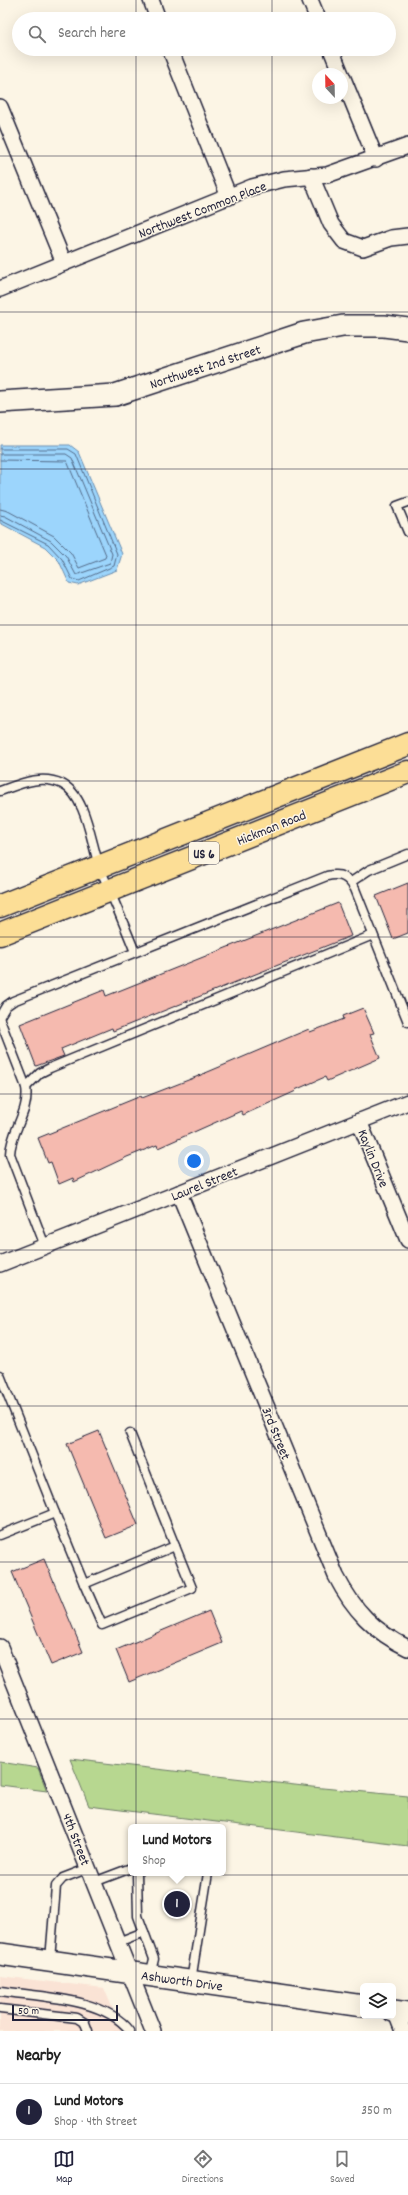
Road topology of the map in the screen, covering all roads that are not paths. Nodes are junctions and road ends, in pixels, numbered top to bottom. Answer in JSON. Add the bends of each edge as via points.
{"nodes":[{"id":1,"x":151,"y":0,"type":"edge"},
{"id":2,"x":310,"y":0,"type":"edge"},
{"id":3,"x":155,"y":12,"type":"edge"},
{"id":4,"x":315,"y":12,"type":"edge"},
{"id":5,"x":173,"y":56,"type":"edge"},
{"id":6,"x":334,"y":56,"type":"edge"},
{"id":7,"x":339,"y":68,"type":"edge"},
{"id":8,"x":348,"y":90,"type":"edge"},
{"id":9,"x":0,"y":107,"type":"edge"},
{"id":10,"x":408,"y":146,"type":"edge"},
{"id":11,"x":376,"y":159,"type":"junction"},
{"id":12,"x":311,"y":176,"type":"junction"},
{"id":13,"x":229,"y":197,"type":"junction"},
{"id":14,"x":408,"y":236,"type":"edge"},
{"id":15,"x":64,"y":263,"type":"junction"},
{"id":16,"x":0,"y":289,"type":"edge"},
{"id":17,"x":408,"y":329,"type":"edge"},
{"id":18,"x":0,"y":402,"type":"edge"},
{"id":19,"x":408,"y":502,"type":"edge"},
{"id":20,"x":408,"y":532,"type":"edge"},
{"id":21,"x":408,"y":744,"type":"edge"},
{"id":22,"x":408,"y":772,"type":"edge"},
{"id":23,"x":0,"y":791,"type":"edge"},
{"id":24,"x":408,"y":854,"type":"edge"},
{"id":25,"x":100,"y":867,"type":"junction"},
{"id":26,"x":351,"y":882,"type":"junction"},
{"id":27,"x":111,"y":890,"type":"junction"},
{"id":28,"x":0,"y":906,"type":"edge"},
{"id":29,"x":0,"y":934,"type":"edge"},
{"id":30,"x":373,"y":935,"type":"junction"},
{"id":31,"x":136,"y":952,"type":"junction"},
{"id":32,"x":0,"y":1016,"type":"edge"},
{"id":33,"x":0,"y":1020,"type":"edge"},
{"id":34,"x":408,"y":1022,"type":"edge"},
{"id":35,"x":26,"y":1087,"type":"junction"},
{"id":36,"x":408,"y":1102,"type":"edge"},
{"id":37,"x":359,"y":1121,"type":"junction"},
{"id":38,"x":179,"y":1193,"type":"junction"},
{"id":39,"x":408,"y":1240,"type":"edge"},
{"id":40,"x":45,"y":1246,"type":"junction"},
{"id":41,"x":0,"y":1264,"type":"edge"},
{"id":42,"x":0,"y":1375,"type":"edge"},
{"id":43,"x":130,"y":1433,"type":"dead end"},
{"id":44,"x":55,"y":1513,"type":"junction"},
{"id":45,"x":0,"y":1535,"type":"edge"},
{"id":46,"x":175,"y":1546,"type":"junction"},
{"id":47,"x":84,"y":1584,"type":"junction"},
{"id":48,"x":0,"y":1647,"type":"edge"},
{"id":49,"x":408,"y":1648,"type":"edge"},
{"id":50,"x":128,"y":1869,"type":"edge"},
{"id":51,"x":91,"y":1875,"type":"junction"},
{"id":52,"x":137,"y":1876,"type":"edge"},
{"id":53,"x":208,"y":1876,"type":"edge"},
{"id":54,"x":144,"y":1932,"type":"junction"},
{"id":55,"x":118,"y":1942,"type":"junction"},
{"id":56,"x":0,"y":1954,"type":"edge"},
{"id":57,"x":50,"y":1961,"type":"junction"},
{"id":58,"x":130,"y":1972,"type":"junction"},
{"id":59,"x":150,"y":1975,"type":"junction"},
{"id":60,"x":191,"y":1981,"type":"junction"},
{"id":61,"x":0,"y":1991,"type":"edge"},
{"id":62,"x":360,"y":2006,"type":"edge"},
{"id":63,"x":0,"y":2009,"type":"edge"},
{"id":64,"x":399,"y":2012,"type":"edge"},
{"id":65,"x":88,"y":2031,"type":"edge"},
{"id":66,"x":130,"y":2031,"type":"edge"},
{"id":67,"x":153,"y":2031,"type":"edge"},
{"id":68,"x":403,"y":2031,"type":"edge"}],
"edges":[{"from":1,"to":3,"type":"street"},
{"from":2,"to":4,"type":"street"},
{"from":5,"to":13,"type":"street"},
{"from":6,"to":7,"type":"street"},
{"from":8,"to":11,"type":"street"},
{"from":9,"to":15,"type":"street"},
{"from":10,"to":11,"type":"street","name":"Northwest Common Place"},
{"from":11,"to":12,"type":"street","name":"Northwest Common Place","via":[[327,175]]},
{"from":12,"to":13,"type":"street","name":"Northwest Common Place","via":[[252,187]]},
{"from":12,"to":14,"type":"street","via":[[330,224],[344,241],[363,248],[391,238]]},
{"from":13,"to":15,"type":"street","name":"Northwest Common Place"},
{"from":15,"to":16,"type":"street","name":"Northwest Common Place"},
{"from":17,"to":18,"type":"street","name":"Northwest 2nd Street","via":[[343,326],[304,333],[115,395]]},
{"from":19,"to":20,"type":"lane","via":[[398,506]]},
{"from":21,"to":25,"type":"highway","name":"Hickman Road","number":"US 6"},
{"from":22,"to":27,"type":"highway","name":"Hickman Road","number":"US 6"},
{"from":23,"to":25,"type":"lane","via":[[29,781],[49,779],[63,784],[80,806]]},
{"from":24,"to":26,"type":"lane","via":[[369,870]]},
{"from":25,"to":27,"type":"lane"},
{"from":25,"to":28,"type":"highway","name":"Hickman Road","number":"US 6"},
{"from":26,"to":30,"type":"lane"},
{"from":26,"to":31,"type":"lane","via":[[336,874],[327,876]]},
{"from":27,"to":29,"type":"highway","name":"Hickman Road","number":"US 6"},
{"from":27,"to":31,"type":"lane"},
{"from":30,"to":34,"type":"lane"},
{"from":30,"to":35,"type":"lane","via":[[50,1068],[40,1073]]},
{"from":31,"to":32,"type":"lane","via":[[14,1002],[6,1006]]},
{"from":33,"to":35,"type":"lane"},
{"from":35,"to":40,"type":"lane","via":[[26,1107],[15,1133],[10,1154]]},
{"from":36,"to":37,"type":"street","name":"Laurel Street"},
{"from":37,"to":38,"type":"street","name":"Laurel Street"},
{"from":37,"to":39,"type":"street","name":"Kaylin Drive"},
{"from":38,"to":40,"type":"street","name":"Laurel Street"},
{"from":38,"to":49,"type":"street","name":"3rd Street","via":[[343,1589],[359,1613],[376,1629]]},
{"from":40,"to":41,"type":"street","name":"Laurel Street"},
{"from":42,"to":44,"type":"lane"},
{"from":43,"to":46,"type":"lane"},
{"from":44,"to":45,"type":"lane"},
{"from":44,"to":47,"type":"lane"},
{"from":46,"to":47,"type":"lane"},
{"from":46,"to":47,"type":"lane","via":[[192,1588],[185,1591],[102,1625]]},
{"from":48,"to":51,"type":"street","name":"4th Street"},
{"from":50,"to":51,"type":"lane"},
{"from":51,"to":55,"type":"street","name":"4th Street"},
{"from":51,"to":57,"type":"lane","via":[[63,1878],[56,1886]]},
{"from":52,"to":54,"type":"lane","via":[[138,1916]]},
{"from":53,"to":60,"type":"lane"},
{"from":54,"to":55,"type":"lane"},
{"from":54,"to":59,"type":"lane","via":[[154,1959]]},
{"from":55,"to":58,"type":"street","name":"4th Street"},
{"from":56,"to":57,"type":"street","name":"Ashworth Drive"},
{"from":57,"to":58,"type":"street","name":"Ashworth Drive"},
{"from":58,"to":59,"type":"street","name":"Ashworth Drive"},
{"from":58,"to":67,"type":"street","name":"4th Street"},
{"from":59,"to":60,"type":"street","name":"Ashworth Drive"},
{"from":60,"to":62,"type":"street","name":"Ashworth Drive"},
{"from":61,"to":66,"type":"lane","via":[[87,2004],[110,2015]]},
{"from":63,"to":65,"type":"lane","via":[[78,2018],[85,2023]]},
{"from":64,"to":68,"type":"street"}]}
